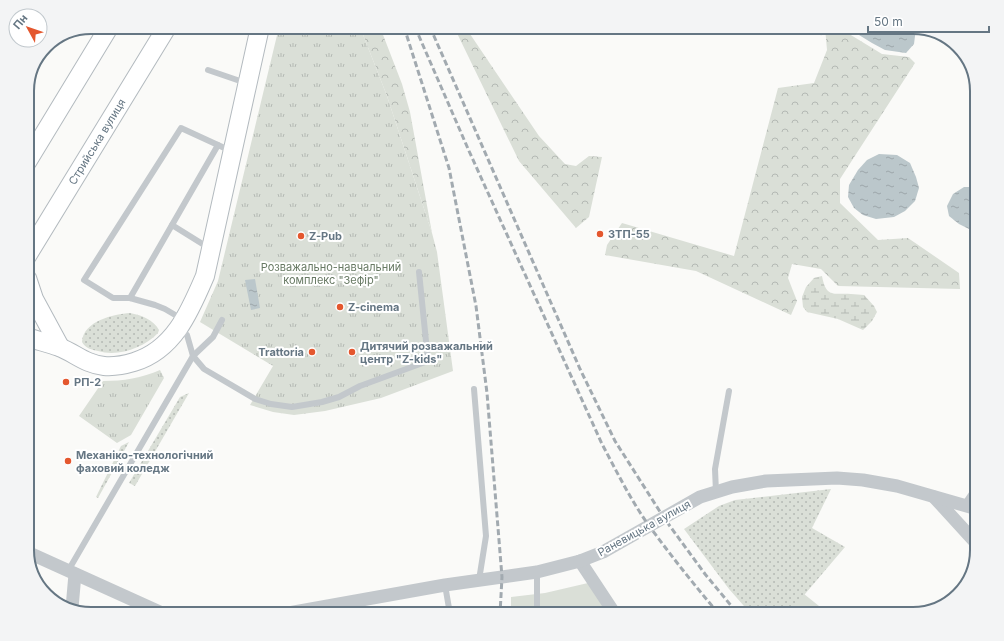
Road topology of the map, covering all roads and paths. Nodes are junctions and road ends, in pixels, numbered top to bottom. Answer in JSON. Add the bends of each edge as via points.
{"nodes":[{"id":1,"x":105,"y":34,"type":"edge"},
{"id":2,"x":163,"y":34,"type":"edge"},
{"id":3,"x":258,"y":34,"type":"edge"},
{"id":4,"x":208,"y":70,"type":"dead end"},
{"id":5,"x":247,"y":84,"type":"junction"},
{"id":6,"x":34,"y":146,"type":"edge"},
{"id":7,"x":225,"y":148,"type":"junction"},
{"id":8,"x":172,"y":225,"type":"junction"},
{"id":9,"x":34,"y":245,"type":"edge"},
{"id":10,"x":210,"y":248,"type":"junction"},
{"id":11,"x":419,"y":272,"type":"dead end"},
{"id":12,"x":130,"y":298,"type":"junction"},
{"id":13,"x":34,"y":299,"type":"edge"},
{"id":14,"x":222,"y":320,"type":"dead end"},
{"id":15,"x":181,"y":325,"type":"junction"},
{"id":16,"x":34,"y":339,"type":"edge"},
{"id":17,"x":60,"y":347,"type":"junction"},
{"id":18,"x":193,"y":356,"type":"junction"},
{"id":19,"x":474,"y":389,"type":"dead end"},
{"id":20,"x":729,"y":391,"type":"dead end"},
{"id":21,"x":716,"y":492,"type":"junction"},
{"id":22,"x":933,"y":496,"type":"junction"},
{"id":23,"x":970,"y":496,"type":"edge"},
{"id":24,"x":964,"y":505,"type":"junction"},
{"id":25,"x":970,"y":507,"type":"edge"},
{"id":26,"x":970,"y":536,"type":"edge"},
{"id":27,"x":34,"y":555,"type":"edge"},
{"id":28,"x":580,"y":561,"type":"junction"},
{"id":29,"x":71,"y":572,"type":"junction"},
{"id":30,"x":537,"y":572,"type":"junction"},
{"id":31,"x":479,"y":580,"type":"junction"},
{"id":32,"x":445,"y":586,"type":"junction"},
{"id":33,"x":72,"y":604,"type":"edge"},
{"id":34,"x":148,"y":607,"type":"edge"},
{"id":35,"x":324,"y":607,"type":"edge"},
{"id":36,"x":449,"y":607,"type":"edge"},
{"id":37,"x":537,"y":607,"type":"edge"},
{"id":38,"x":611,"y":607,"type":"edge"}],
"edges":[{"from":1,"to":6,"type":"street"},
{"from":2,"to":9,"type":"street","name":"Стрийська вулиця"},
{"from":3,"to":5,"type":"street"},
{"from":4,"to":5,"type":"lane"},
{"from":5,"to":7,"type":"street"},
{"from":7,"to":8,"type":"lane"},
{"from":7,"to":10,"type":"street"},
{"from":7,"to":12,"type":"lane","via":[[181,128],[84,280],[113,298]]},
{"from":8,"to":10,"type":"lane"},
{"from":8,"to":12,"type":"lane"},
{"from":10,"to":15,"type":"street","via":[[205,276]]},
{"from":11,"to":18,"type":"lane","via":[[428,361],[360,386],[339,397],[292,407],[271,404],[255,399],[204,369]]},
{"from":12,"to":15,"type":"lane","via":[[165,309]]},
{"from":13,"to":17,"type":"street"},
{"from":14,"to":18,"type":"lane","via":[[212,336]]},
{"from":15,"to":17,"type":"street","via":[[156,352],[122,366],[104,366],[87,362]]},
{"from":15,"to":18,"type":"lane"},
{"from":16,"to":17,"type":"street"},
{"from":18,"to":29,"type":"lane"},
{"from":19,"to":31,"type":"lane","via":[[486,536]]},
{"from":20,"to":21,"type":"lane","via":[[715,469]]},
{"from":21,"to":22,"type":"street","name":"Раневицька вулиця","via":[[766,481],[837,478],[890,485]]},
{"from":21,"to":28,"type":"street","name":"Раневицька вулиця","via":[[700,497],[603,552]]},
{"from":22,"to":24,"type":"street","name":"Раневицька вулиця"},
{"from":22,"to":26,"type":"street"},
{"from":23,"to":24,"type":"lane"},
{"from":24,"to":25,"type":"street","name":"Раневицька вулиця"},
{"from":27,"to":29,"type":"street"},
{"from":28,"to":30,"type":"street","name":"Раневицька вулиця"},
{"from":28,"to":38,"type":"street"},
{"from":29,"to":33,"type":"street"},
{"from":29,"to":34,"type":"street"},
{"from":30,"to":31,"type":"street","name":"Раневицька вулиця"},
{"from":30,"to":37,"type":"lane"},
{"from":31,"to":32,"type":"street","name":"Раневицька вулиця"},
{"from":32,"to":35,"type":"street","name":"Раневицька вулиця"},
{"from":32,"to":36,"type":"lane"}]}
